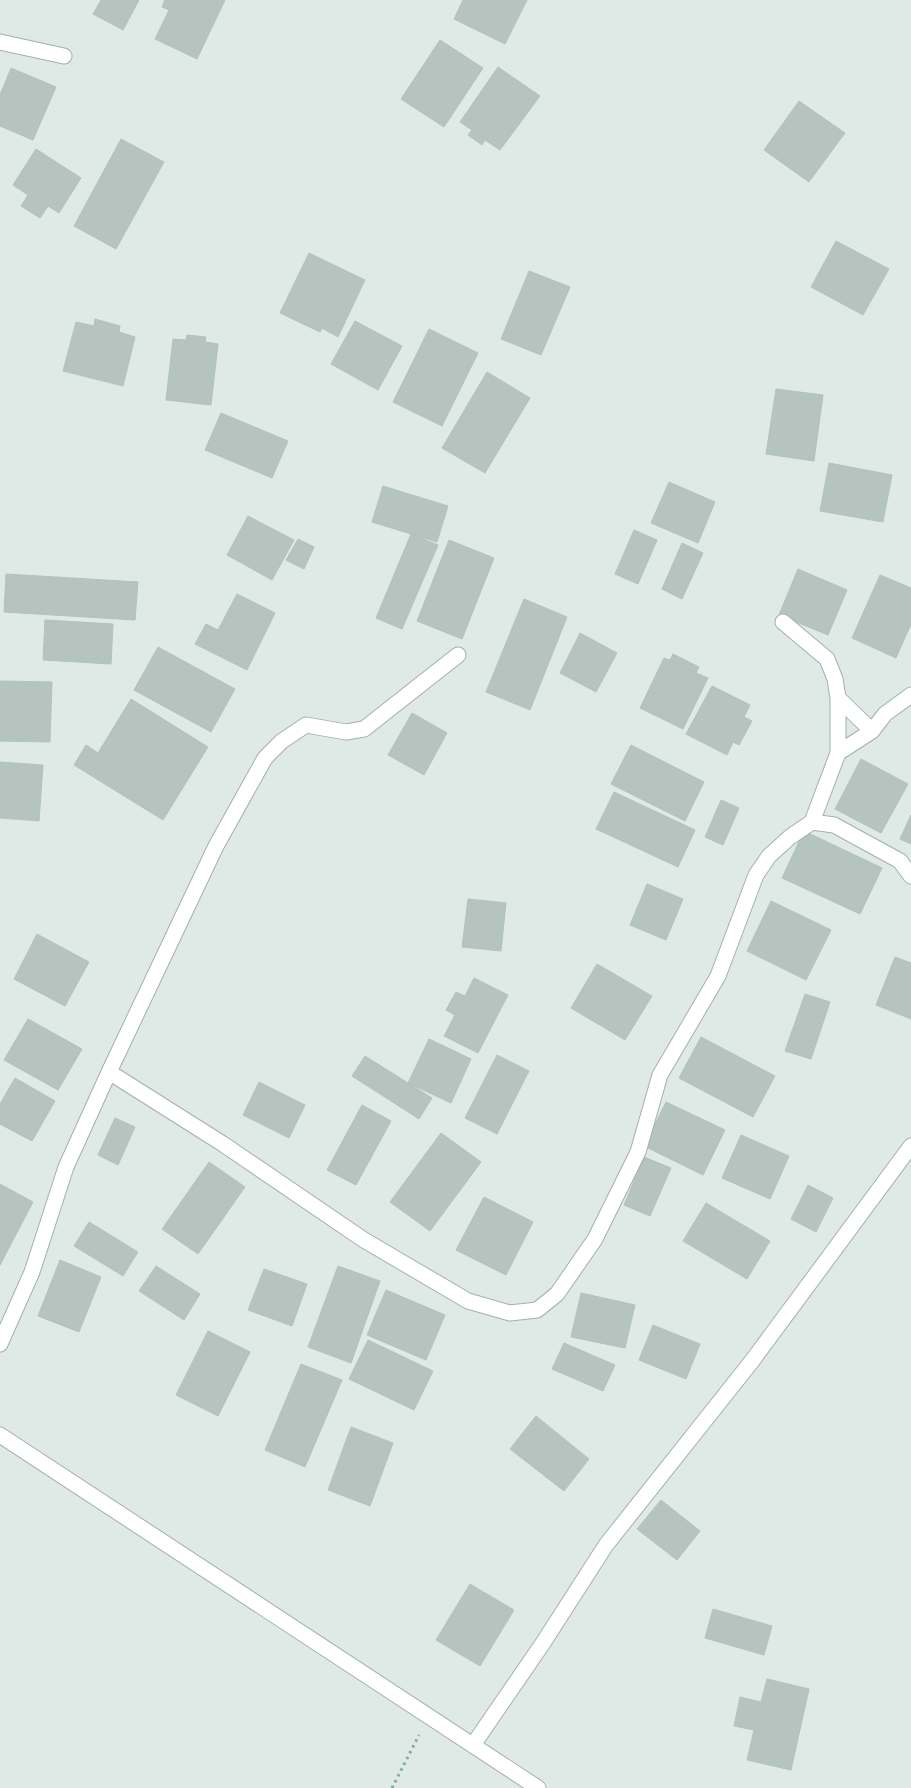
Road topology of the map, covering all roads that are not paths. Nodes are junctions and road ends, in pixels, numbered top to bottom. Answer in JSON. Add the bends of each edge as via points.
{"nodes":[{"id":1,"x":0,"y":42,"type":"edge"},
{"id":2,"x":64,"y":56,"type":"dead end"},
{"id":3,"x":783,"y":622,"type":"dead end"},
{"id":4,"x":458,"y":655,"type":"dead end"},
{"id":5,"x":911,"y":695,"type":"edge"},
{"id":6,"x":838,"y":698,"type":"junction"},
{"id":7,"x":872,"y":731,"type":"junction"},
{"id":8,"x":838,"y":753,"type":"junction"},
{"id":9,"x":812,"y":822,"type":"junction"},
{"id":10,"x":911,"y":876,"type":"edge"},
{"id":11,"x":109,"y":1072,"type":"junction"},
{"id":12,"x":911,"y":1146,"type":"edge"},
{"id":13,"x":0,"y":1344,"type":"edge"},
{"id":14,"x":0,"y":1435,"type":"edge"},
{"id":15,"x":472,"y":1745,"type":"junction"},
{"id":16,"x":538,"y":1788,"type":"edge"}],
"edges":[{"from":1,"to":2,"type":"street"},
{"from":3,"to":6,"type":"street","via":[[827,659]]},
{"from":4,"to":11,"type":"street","via":[[364,729],[346,732],[306,725],[282,741],[265,758],[216,846]]},
{"from":5,"to":7,"type":"street","via":[[885,714]]},
{"from":6,"to":7,"type":"street"},
{"from":6,"to":8,"type":"street"},
{"from":7,"to":8,"type":"street"},
{"from":8,"to":9,"type":"street"},
{"from":9,"to":10,"type":"street","via":[[834,825],[900,861]]},
{"from":9,"to":11,"type":"street","via":[[769,856],[756,875],[718,976],[660,1075],[638,1152],[604,1221],[557,1294],[537,1310],[510,1314],[468,1301],[364,1240]]},
{"from":11,"to":13,"type":"street","via":[[66,1166],[32,1272]]},
{"from":12,"to":15,"type":"street","via":[[752,1361],[606,1545]]},
{"from":14,"to":15,"type":"street"},
{"from":15,"to":16,"type":"street"}]}
